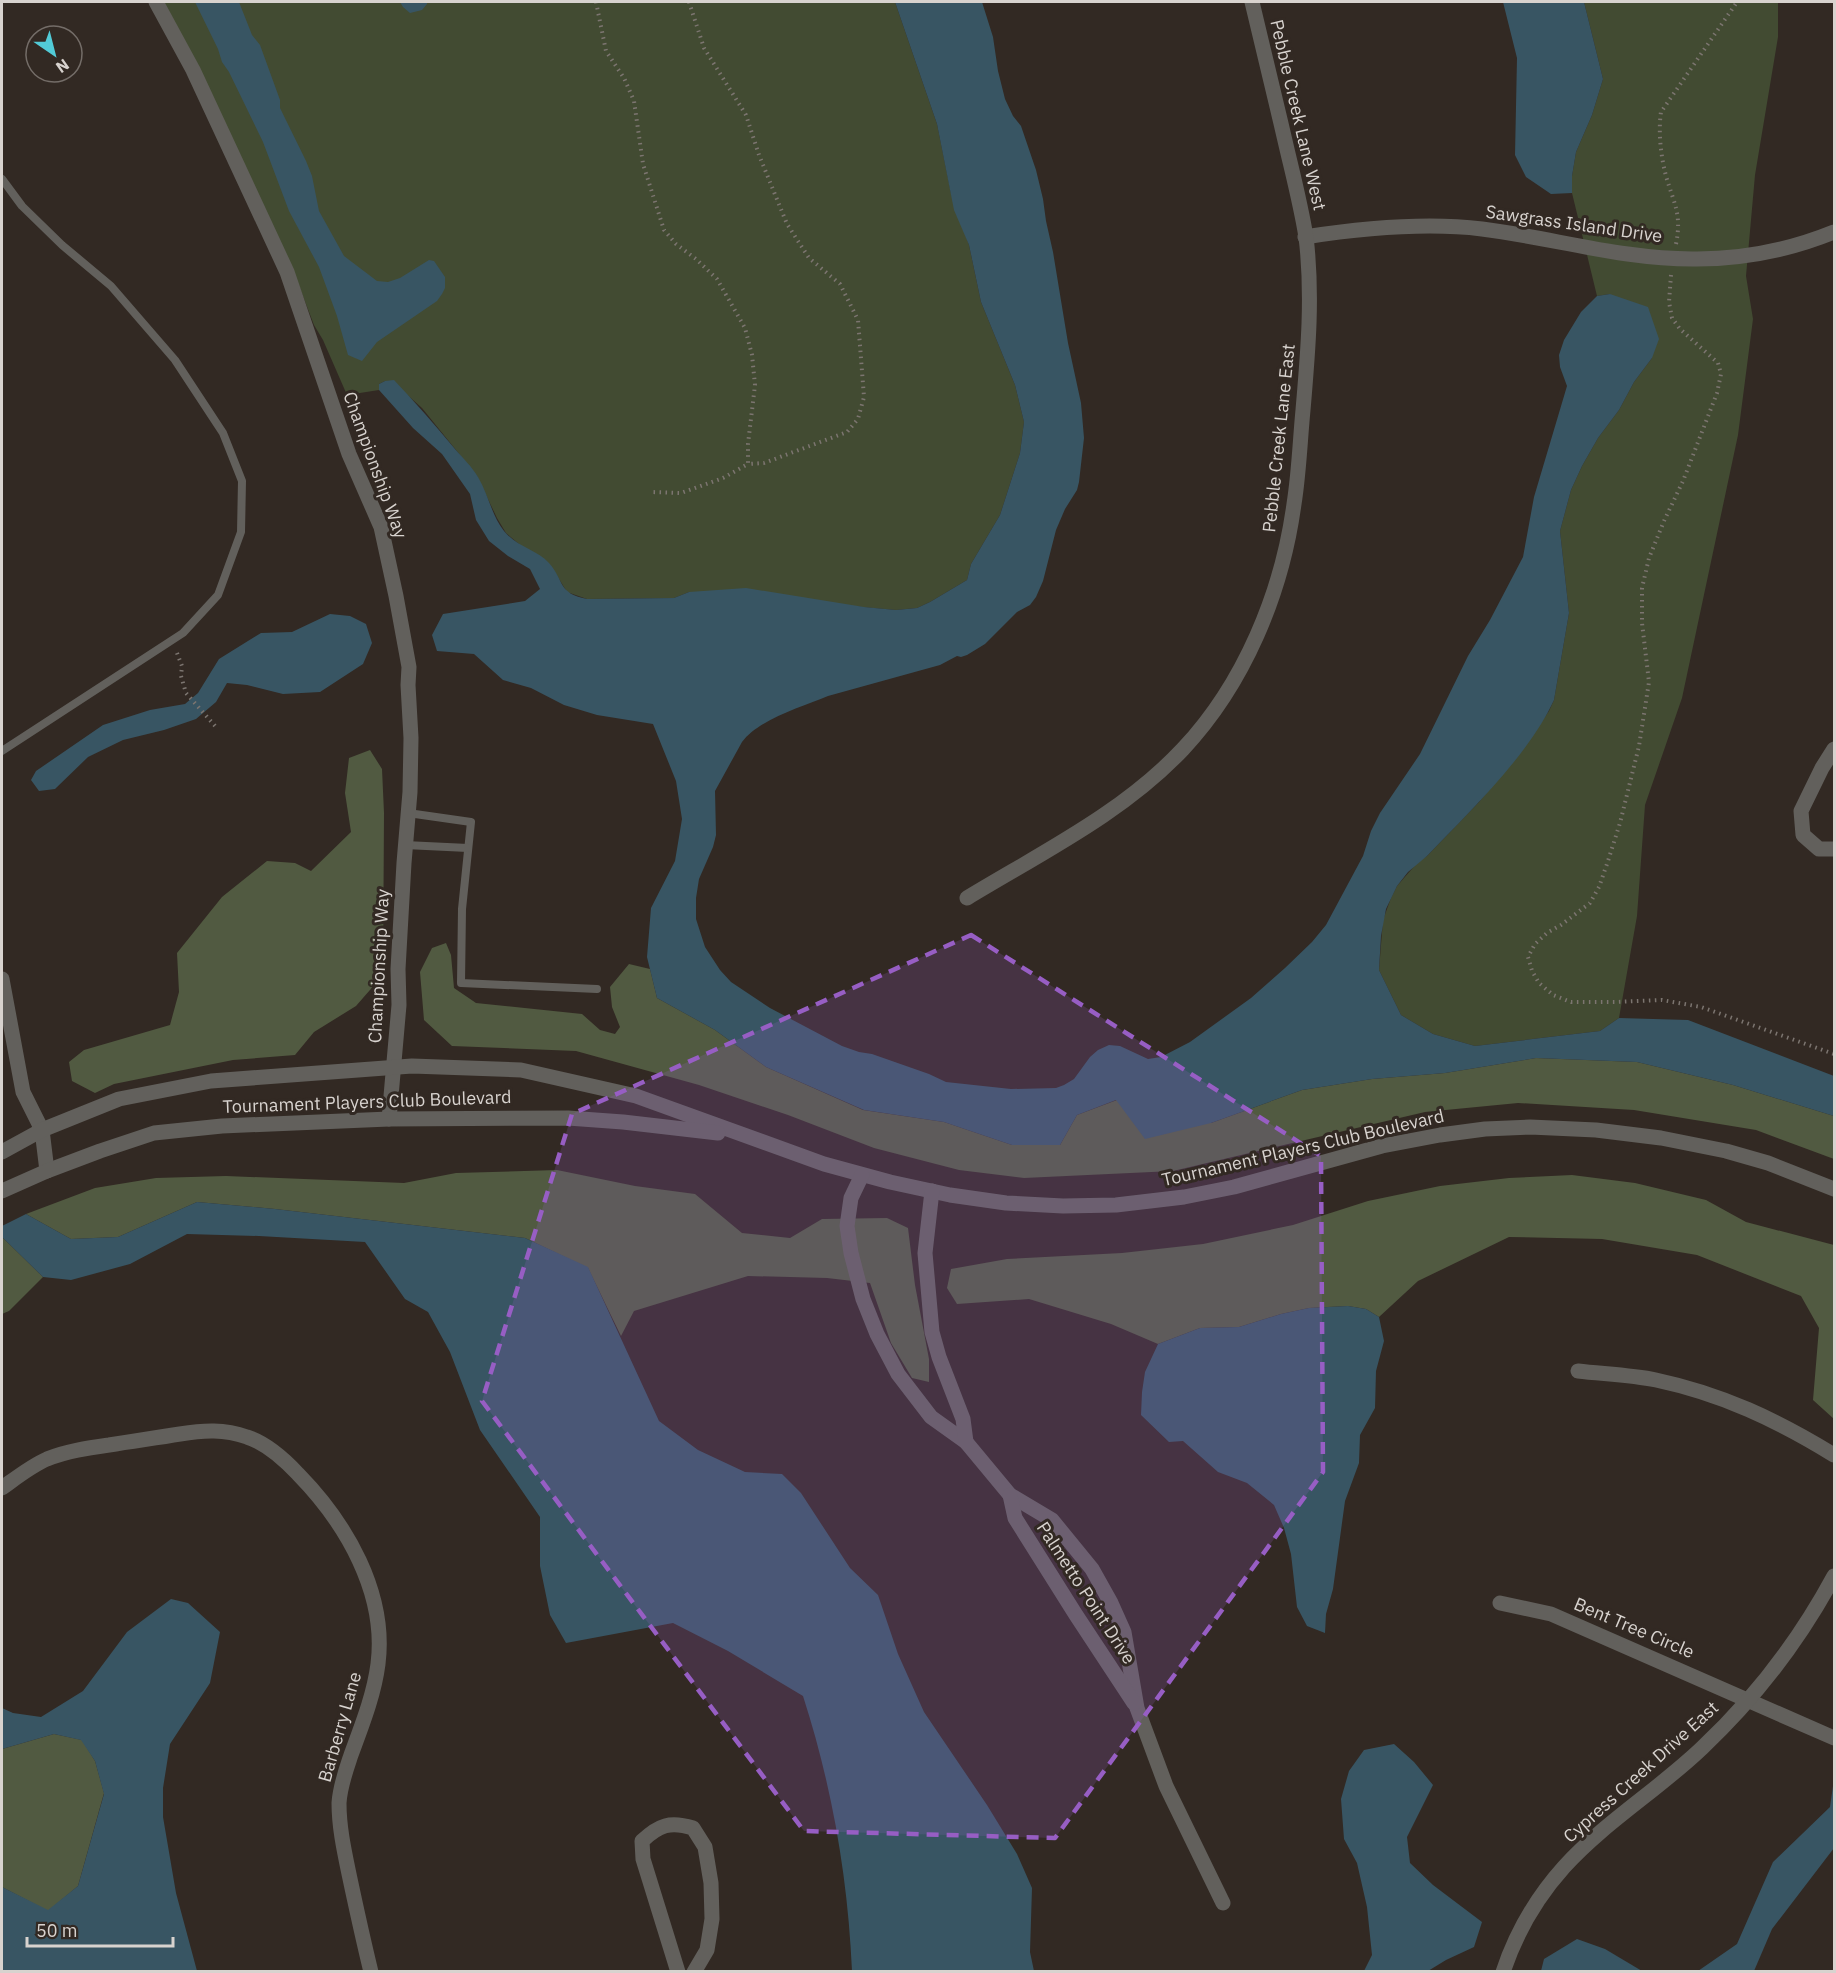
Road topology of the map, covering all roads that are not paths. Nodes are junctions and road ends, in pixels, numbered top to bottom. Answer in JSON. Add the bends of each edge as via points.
{"nodes":[{"id":1,"x":156,"y":2,"type":"edge"},
{"id":2,"x":1252,"y":2,"type":"edge"},
{"id":3,"x":2,"y":179,"type":"edge"},
{"id":4,"x":1834,"y":232,"type":"edge"},
{"id":5,"x":1305,"y":237,"type":"junction"},
{"id":6,"x":1834,"y":749,"type":"edge"},
{"id":7,"x":2,"y":751,"type":"edge"},
{"id":8,"x":408,"y":813,"type":"junction"},
{"id":9,"x":405,"y":845,"type":"junction"},
{"id":10,"x":468,"y":848,"type":"junction"},
{"id":11,"x":1834,"y":849,"type":"edge"},
{"id":12,"x":967,"y":898,"type":"dead end"},
{"id":13,"x":2,"y":980,"type":"edge"},
{"id":14,"x":597,"y":989,"type":"dead end"},
{"id":15,"x":393,"y":1069,"type":"junction"},
{"id":16,"x":389,"y":1119,"type":"junction"},
{"id":17,"x":42,"y":1130,"type":"junction"},
{"id":18,"x":745,"y":1137,"type":"junction"},
{"id":19,"x":2,"y":1152,"type":"edge"},
{"id":20,"x":47,"y":1171,"type":"junction"},
{"id":21,"x":862,"y":1175,"type":"junction"},
{"id":22,"x":1834,"y":1189,"type":"edge"},
{"id":23,"x":2,"y":1191,"type":"edge"},
{"id":24,"x":933,"y":1191,"type":"junction"},
{"id":25,"x":1578,"y":1371,"type":"dead end"},
{"id":26,"x":966,"y":1442,"type":"junction"},
{"id":27,"x":1834,"y":1455,"type":"edge"},
{"id":28,"x":2,"y":1488,"type":"edge"},
{"id":29,"x":1010,"y":1495,"type":"junction"},
{"id":30,"x":1834,"y":1576,"type":"edge"},
{"id":31,"x":1500,"y":1603,"type":"dead end"},
{"id":32,"x":1749,"y":1700,"type":"junction"},
{"id":33,"x":1137,"y":1708,"type":"junction"},
{"id":34,"x":1834,"y":1738,"type":"edge"},
{"id":35,"x":1223,"y":1903,"type":"dead end"},
{"id":36,"x":371,"y":1971,"type":"edge"},
{"id":37,"x":678,"y":1971,"type":"edge"},
{"id":38,"x":694,"y":1971,"type":"edge"},
{"id":39,"x":1503,"y":1971,"type":"edge"}],
"edges":[{"from":1,"to":8,"type":"street","name":"Championship Way","via":[[193,70],[287,272],[349,454],[381,527],[409,667]]},
{"from":2,"to":5,"type":"street","name":"Pebble Creek Lane West"},
{"from":3,"to":7,"type":"lane","via":[[22,206],[111,286],[175,360],[223,433],[242,481],[241,532],[218,595],[183,633]]},
{"from":4,"to":5,"type":"street","name":"Sawgrass Island Drive","via":[[1768,252],[1696,259],[1440,226]]},
{"from":5,"to":12,"type":"street","name":"Pebble Creek Lane East","via":[[1310,312],[1294,505],[1276,587],[1243,664],[1214,711],[1148,783],[1107,813]]},
{"from":6,"to":11,"type":"street","via":[[1801,811],[1803,835],[1819,849]]},
{"from":8,"to":9,"type":"street","name":"Championship Way"},
{"from":8,"to":10,"type":"lane","via":[[471,822]]},
{"from":9,"to":10,"type":"lane"},
{"from":9,"to":15,"type":"street","name":"Championship Way"},
{"from":10,"to":14,"type":"lane","via":[[461,982]]},
{"from":13,"to":17,"type":"street","via":[[23,1092]]},
{"from":15,"to":16,"type":"street","name":"Championship Way"},
{"from":15,"to":17,"type":"street","name":"Tournament Players Club Boulevard","via":[[211,1081],[119,1099]]},
{"from":15,"to":18,"type":"street","name":"Tournament Players Club Boulevard","via":[[412,1066],[521,1070],[636,1096]]},
{"from":16,"to":18,"type":"street","name":"Tournament Players Club Boulevard","via":[[568,1118]]},
{"from":16,"to":20,"type":"street","name":"Tournament Players Club Boulevard","via":[[222,1126],[154,1134]]},
{"from":17,"to":19,"type":"street","name":"Tournament Players Club Boulevard"},
{"from":17,"to":20,"type":"street"},
{"from":18,"to":21,"type":"street","name":"Tournament Players Club Boulevard"},
{"from":20,"to":23,"type":"street","name":"Tournament Players Club Boulevard"},
{"from":21,"to":24,"type":"street","name":"Tournament Players Club Boulevard"},
{"from":21,"to":26,"type":"street","name":"Palmetto Point Drive","via":[[851,1198],[847,1226],[863,1299],[898,1374],[931,1417]]},
{"from":22,"to":24,"type":"street","name":"Tournament Players Club Boulevard","via":[[1768,1163],[1704,1146],[1596,1130],[1530,1127],[1440,1135],[1382,1146],[1234,1187],[1116,1205],[1006,1203]]},
{"from":24,"to":26,"type":"street","name":"Palmetto Point Drive","via":[[925,1253],[932,1332],[963,1419]]},
{"from":25,"to":27,"type":"street","via":[[1655,1380],[1713,1395],[1791,1429]]},
{"from":26,"to":29,"type":"street","name":"Palmetto Point Drive"},
{"from":28,"to":36,"type":"street","name":"Barberry Lane","via":[[45,1460],[67,1452],[202,1430],[226,1431],[249,1438],[277,1455],[315,1491],[343,1529],[377,1614],[378,1664],[344,1775],[339,1807],[339,1823]]},
{"from":29,"to":33,"type":"street","name":"Palmetto Point Drive","via":[[1015,1518]]},
{"from":29,"to":33,"type":"street","name":"Palmetto Point Drive","via":[[1052,1520],[1092,1569],[1124,1632]]},
{"from":30,"to":32,"type":"street","name":"Cypress Creek Drive East"},
{"from":31,"to":32,"type":"street","name":"Bent Tree Circle","via":[[1551,1614]]},
{"from":32,"to":34,"type":"street","name":"Bent Tree Circle"},
{"from":32,"to":39,"type":"street","name":"Cypress Creek Drive East","via":[[1702,1748],[1565,1866],[1525,1921]]},
{"from":33,"to":35,"type":"street","name":"Palmetto Point Drive","via":[[1166,1786]]},
{"from":37,"to":38,"type":"street","via":[[643,1859],[642,1840],[655,1829],[681,1824],[693,1828],[705,1847],[711,1883],[712,1919],[707,1950]]}]}
